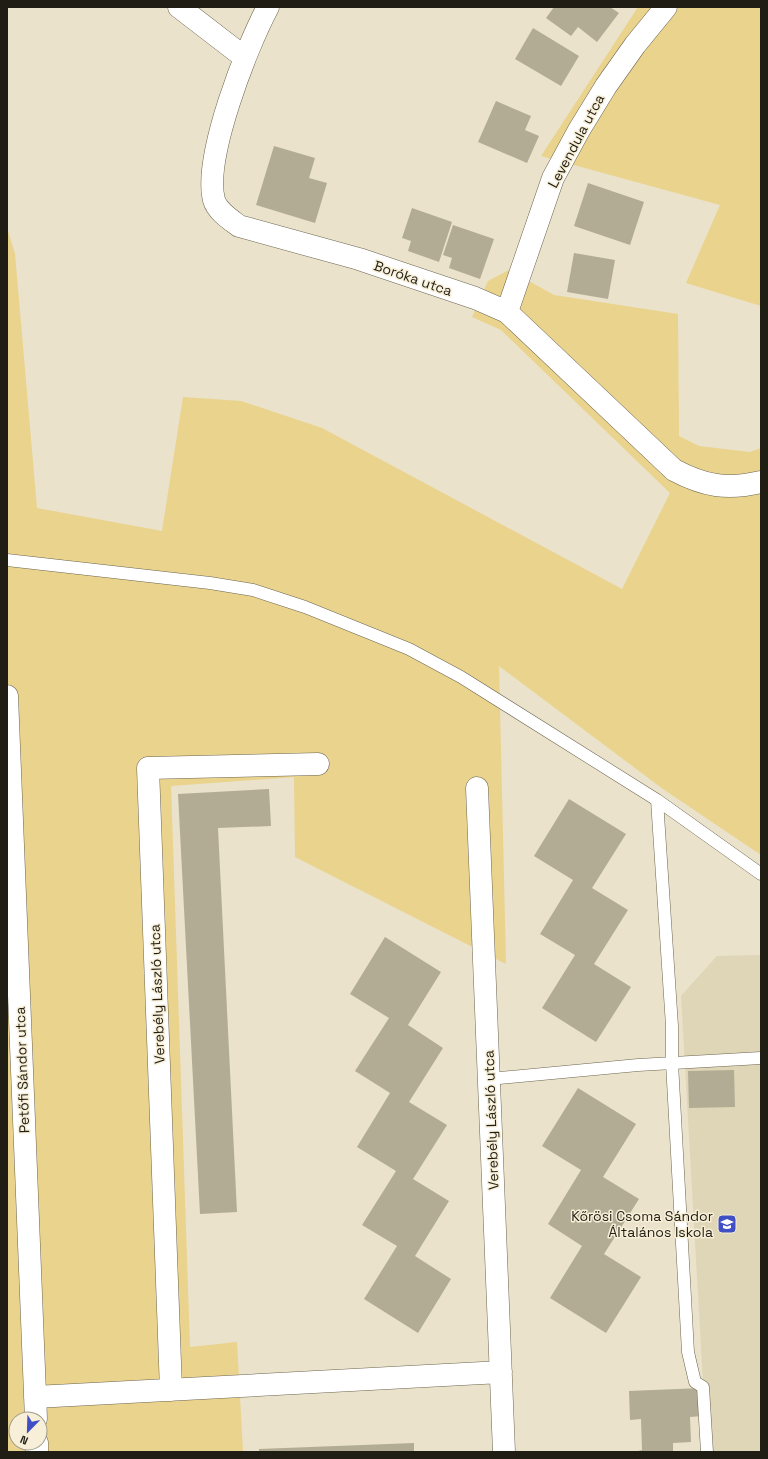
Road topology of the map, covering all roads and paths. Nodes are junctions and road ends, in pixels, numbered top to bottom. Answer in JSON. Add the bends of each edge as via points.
{"nodes":[{"id":1,"x":179,"y":7,"type":"edge"},
{"id":2,"x":268,"y":7,"type":"edge"},
{"id":3,"x":666,"y":7,"type":"edge"},
{"id":4,"x":244,"y":57,"type":"junction"},
{"id":5,"x":508,"y":312,"type":"junction"},
{"id":6,"x":761,"y":482,"type":"edge"},
{"id":7,"x":7,"y":560,"type":"edge"},
{"id":8,"x":7,"y":696,"type":"edge"},
{"id":9,"x":318,"y":764,"type":"dead end"},
{"id":10,"x":478,"y":788,"type":"dead end"},
{"id":11,"x":657,"y":800,"type":"junction"},
{"id":12,"x":761,"y":874,"type":"edge"},
{"id":13,"x":761,"y":1058,"type":"edge"},
{"id":14,"x":672,"y":1063,"type":"junction"},
{"id":15,"x":489,"y":1079,"type":"junction"},
{"id":16,"x":501,"y":1372,"type":"junction"},
{"id":17,"x":171,"y":1390,"type":"junction"},
{"id":18,"x":35,"y":1398,"type":"junction"},
{"id":19,"x":36,"y":1411,"type":"edge"},
{"id":20,"x":504,"y":1452,"type":"edge"},
{"id":21,"x":707,"y":1452,"type":"edge"}],
"edges":[{"from":1,"to":4,"type":"street"},
{"from":2,"to":4,"type":"street","name":"Boróka utca"},
{"from":3,"to":5,"type":"street","name":"Levendula utca","via":[[606,86],[553,178]]},
{"from":4,"to":5,"type":"street","name":"Boróka utca","via":[[219,142],[212,182],[214,202],[224,214],[239,226],[359,259],[475,298]]},
{"from":5,"to":6,"type":"street","name":"Boróka utca","via":[[674,470],[695,481],[720,487]]},
{"from":7,"to":11,"type":"lane","via":[[210,583],[253,590],[305,607],[409,649],[461,677]]},
{"from":8,"to":18,"type":"street","name":"Petőfi Sándor utca"},
{"from":9,"to":17,"type":"street","name":"Verebély László utca","via":[[148,768]]},
{"from":10,"to":15,"type":"street","name":"Verebély László utca"},
{"from":11,"to":12,"type":"lane"},
{"from":11,"to":14,"type":"lane","via":[[672,1026]]},
{"from":13,"to":14,"type":"lane"},
{"from":14,"to":15,"type":"lane"},
{"from":14,"to":21,"type":"lane","via":[[688,1352],[695,1382],[703,1387]]},
{"from":15,"to":16,"type":"street","name":"Verebély László utca"},
{"from":16,"to":17,"type":"street"},
{"from":16,"to":20,"type":"street","name":"Verebély László utca"},
{"from":17,"to":18,"type":"street"},
{"from":18,"to":19,"type":"street","name":"Petőfi Sándor utca"}]}
